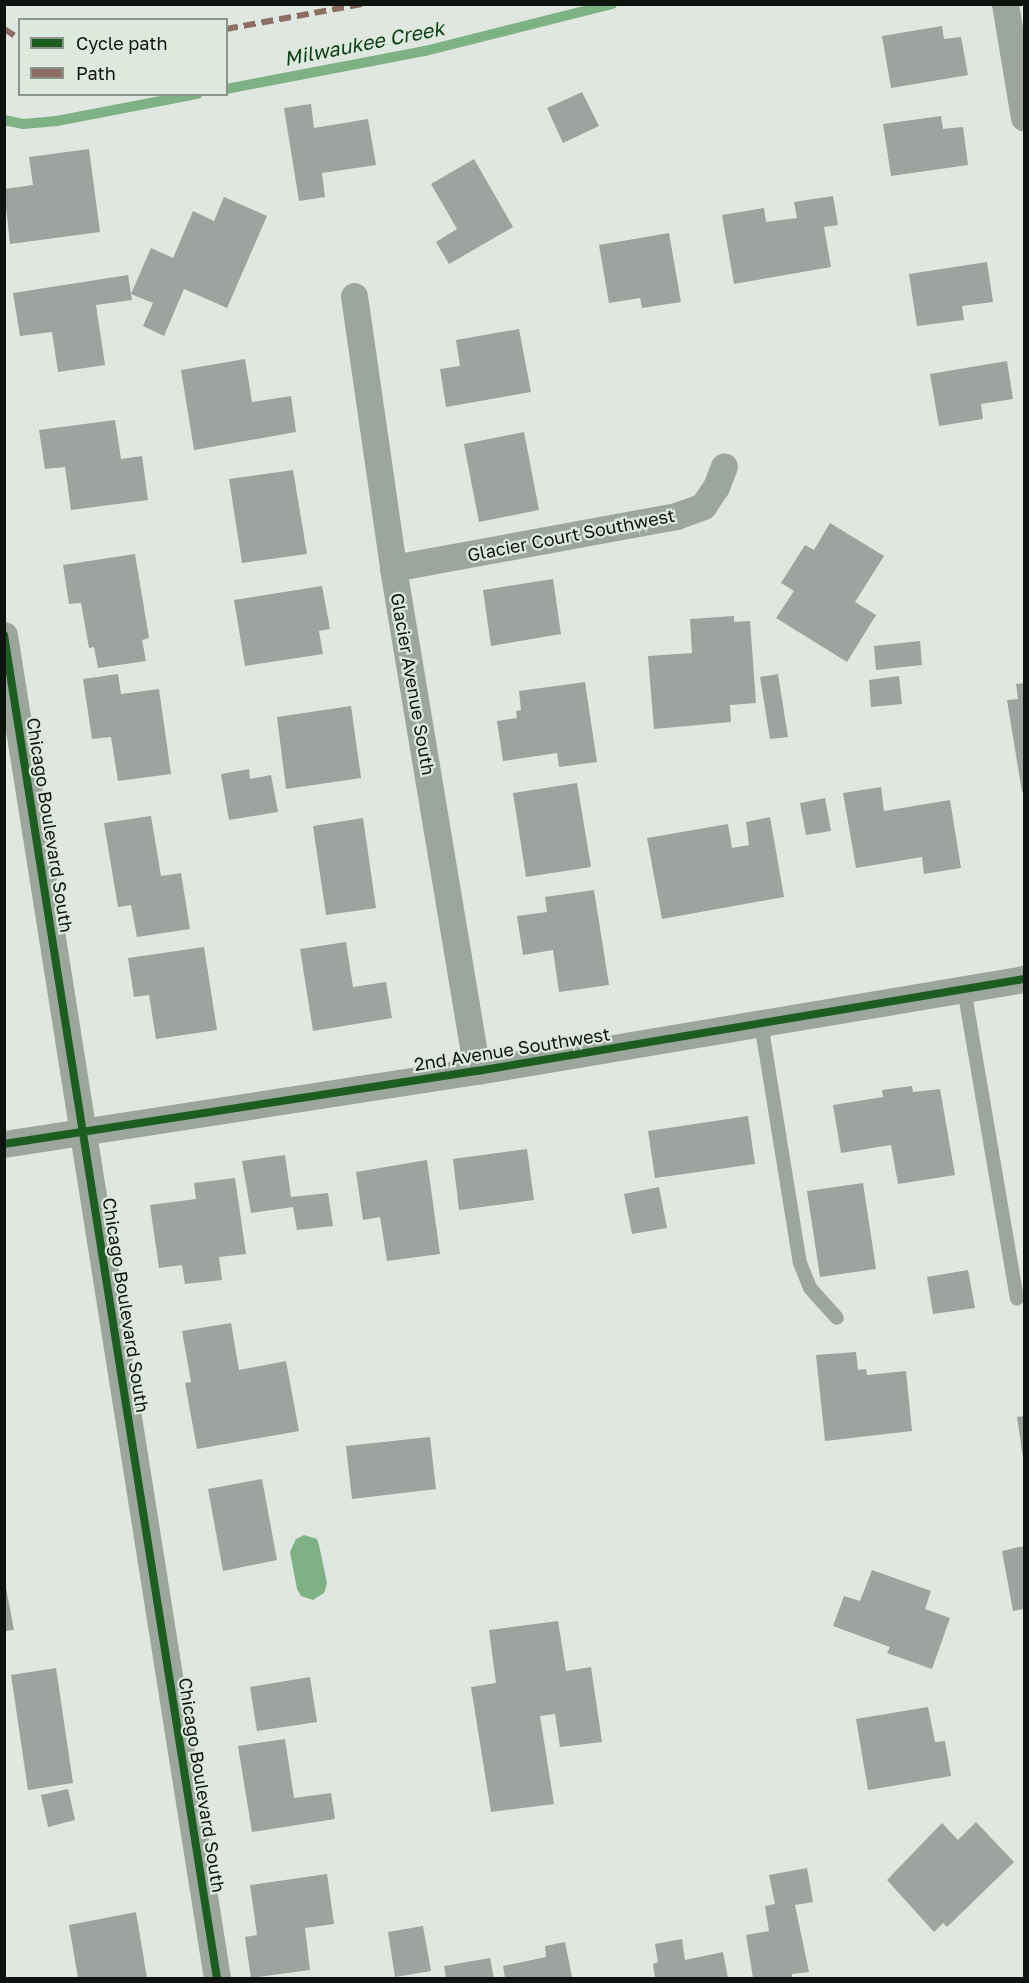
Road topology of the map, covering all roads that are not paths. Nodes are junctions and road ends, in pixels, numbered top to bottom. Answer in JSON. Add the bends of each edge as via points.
{"nodes":[{"id":1,"x":1005,"y":4,"type":"edge"},
{"id":2,"x":1024,"y":117,"type":"edge"},
{"id":3,"x":354,"y":296,"type":"dead end"},
{"id":4,"x":724,"y":466,"type":"dead end"},
{"id":5,"x":393,"y":568,"type":"junction"},
{"id":6,"x":4,"y":635,"type":"edge"},
{"id":7,"x":1024,"y":979,"type":"edge"},
{"id":8,"x":964,"y":989,"type":"junction"},
{"id":9,"x":761,"y":1023,"type":"junction"},
{"id":10,"x":477,"y":1071,"type":"junction"},
{"id":11,"x":83,"y":1132,"type":"junction"},
{"id":12,"x":4,"y":1144,"type":"edge"},
{"id":13,"x":1017,"y":1299,"type":"dead end"},
{"id":14,"x":837,"y":1318,"type":"dead end"},
{"id":15,"x":217,"y":1978,"type":"edge"}],
"edges":[{"from":1,"to":2,"type":"street"},
{"from":3,"to":5,"type":"street","name":"Glacier Avenue South"},
{"from":4,"to":5,"type":"street","name":"Glacier Court Southwest","via":[[716,488],[703,506],[676,516]]},
{"from":5,"to":10,"type":"street","name":"Glacier Avenue South"},
{"from":6,"to":11,"type":"street","name":"Chicago Boulevard South"},
{"from":7,"to":8,"type":"street","name":"2nd Avenue Southwest"},
{"from":8,"to":9,"type":"street","name":"2nd Avenue Southwest"},
{"from":8,"to":13,"type":"lane"},
{"from":9,"to":10,"type":"street","name":"2nd Avenue Southwest"},
{"from":9,"to":14,"type":"lane","via":[[800,1263],[810,1288]]},
{"from":10,"to":11,"type":"street","name":"2nd Avenue Southwest"},
{"from":11,"to":12,"type":"street","name":"2nd Avenue Southwest"},
{"from":11,"to":15,"type":"street","name":"Chicago Boulevard South"}]}
